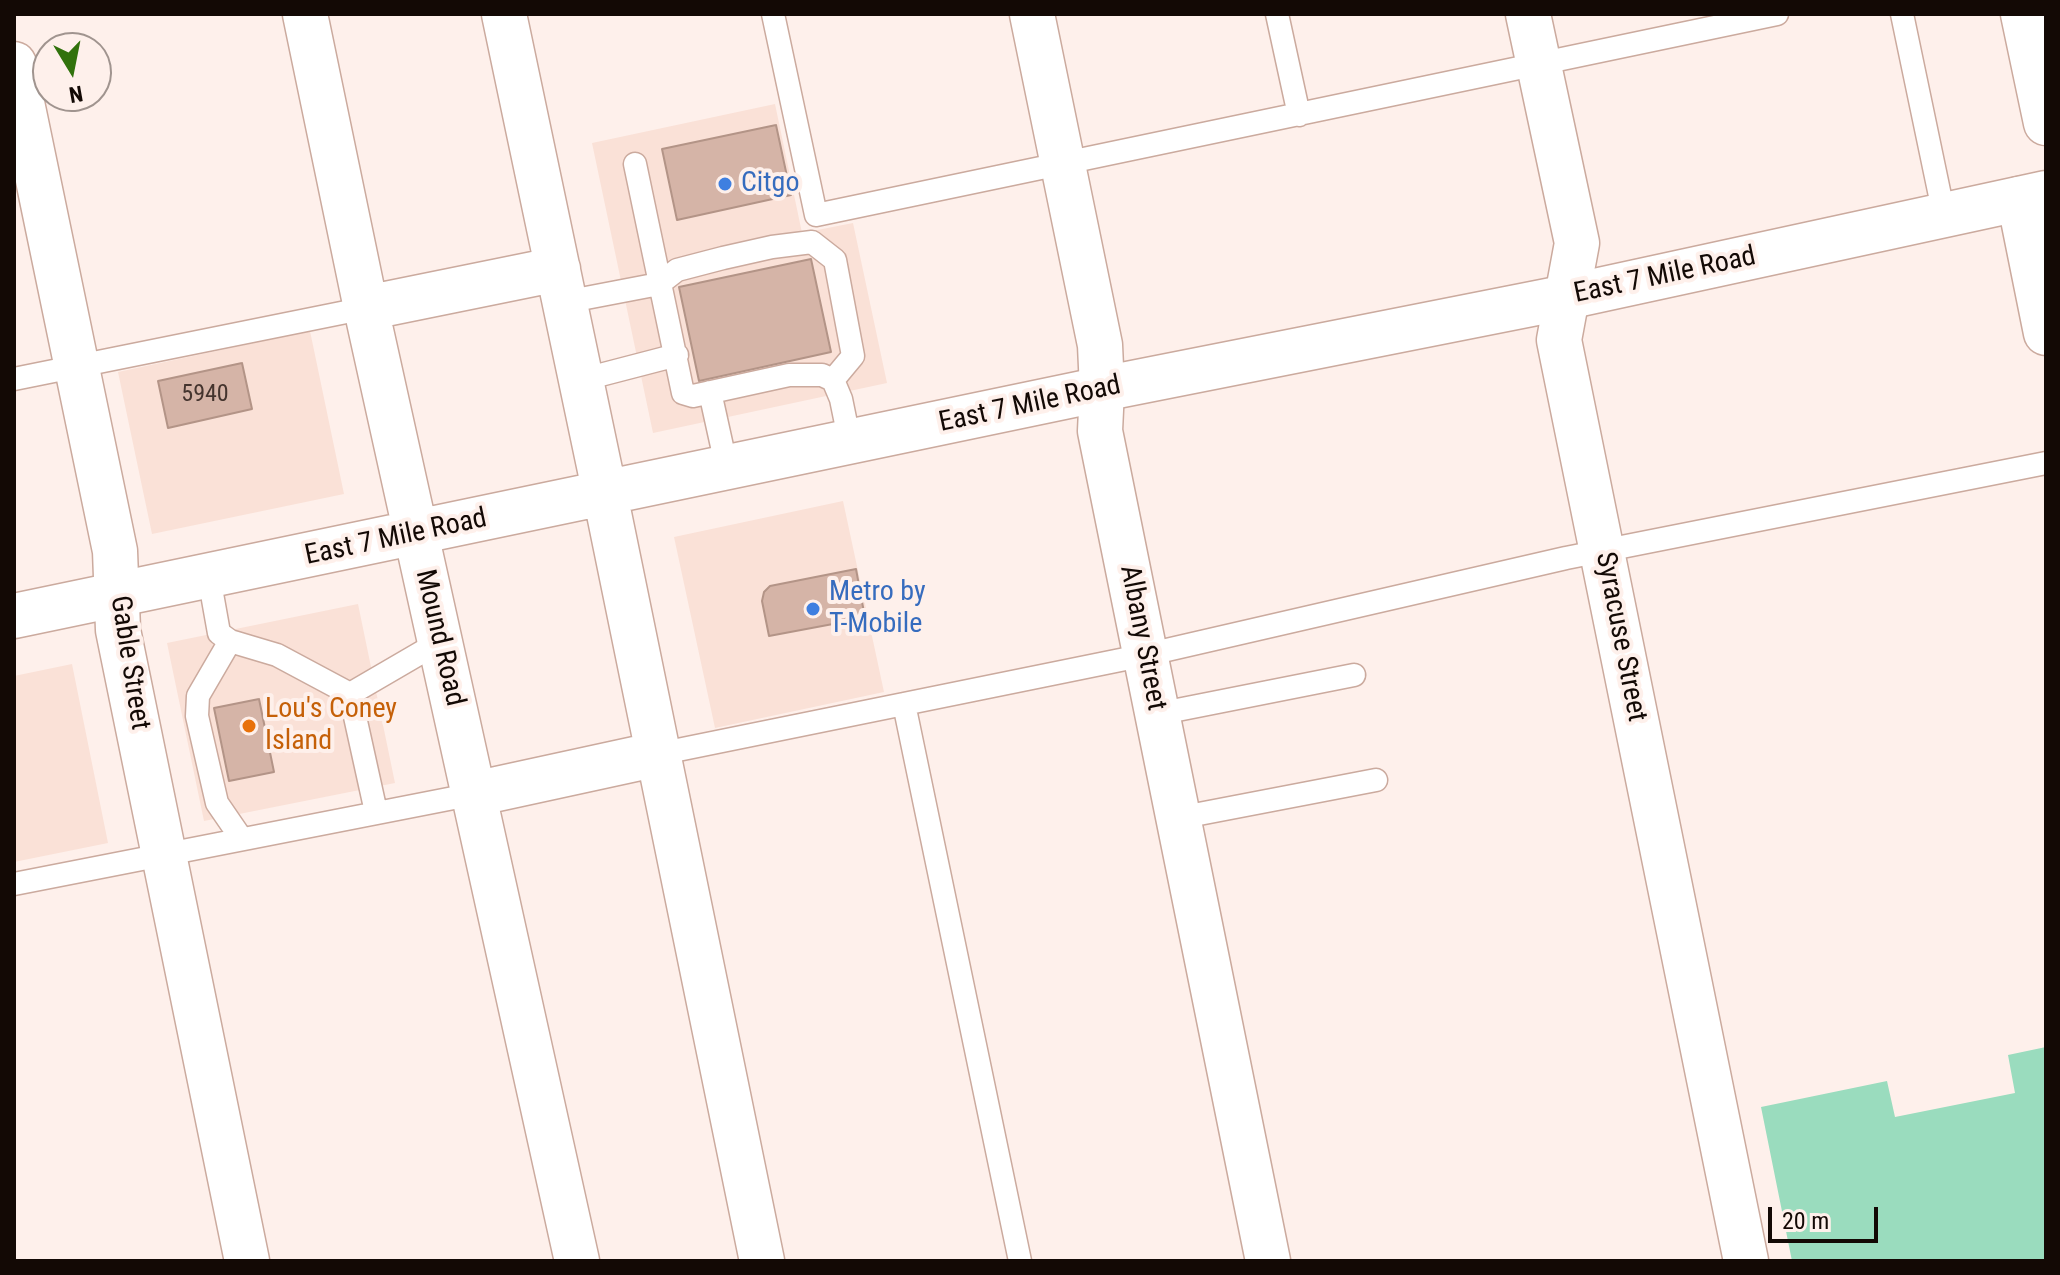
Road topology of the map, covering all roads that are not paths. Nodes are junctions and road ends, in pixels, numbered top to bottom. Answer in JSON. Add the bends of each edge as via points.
{"nodes":[{"id":1,"x":305,"y":14,"type":"edge"},
{"id":2,"x":504,"y":14,"type":"edge"},
{"id":3,"x":773,"y":14,"type":"edge"},
{"id":4,"x":1032,"y":14,"type":"edge"},
{"id":5,"x":1277,"y":14,"type":"edge"},
{"id":6,"x":1528,"y":14,"type":"edge"},
{"id":7,"x":1902,"y":14,"type":"edge"},
{"id":8,"x":2023,"y":14,"type":"edge"},
{"id":9,"x":1771,"y":15,"type":"edge"},
{"id":10,"x":14,"y":64,"type":"edge"},
{"id":11,"x":1539,"y":65,"type":"junction"},
{"id":12,"x":1299,"y":115,"type":"junction"},
{"id":13,"x":2046,"y":123,"type":"edge"},
{"id":14,"x":635,"y":164,"type":"dead end"},
{"id":15,"x":1063,"y":164,"type":"junction"},
{"id":16,"x":2032,"y":196,"type":"edge"},
{"id":17,"x":1944,"y":215,"type":"junction"},
{"id":18,"x":659,"y":284,"type":"junction"},
{"id":19,"x":561,"y":286,"type":"junction"},
{"id":20,"x":1567,"y":297,"type":"junction"},
{"id":21,"x":366,"y":308,"type":"junction"},
{"id":22,"x":2046,"y":333,"type":"edge"},
{"id":23,"x":677,"y":355,"type":"junction"},
{"id":24,"x":77,"y":367,"type":"junction"},
{"id":25,"x":14,"y":379,"type":"edge"},
{"id":26,"x":581,"y":380,"type":"junction"},
{"id":27,"x":833,"y":380,"type":"junction"},
{"id":28,"x":1102,"y":389,"type":"junction"},
{"id":29,"x":710,"y":392,"type":"junction"},
{"id":30,"x":850,"y":443,"type":"junction"},
{"id":31,"x":2046,"y":463,"type":"edge"},
{"id":32,"x":727,"y":469,"type":"junction"},
{"id":33,"x":605,"y":494,"type":"junction"},
{"id":34,"x":415,"y":534,"type":"junction"},
{"id":35,"x":1603,"y":552,"type":"junction"},
{"id":36,"x":209,"y":577,"type":"junction"},
{"id":37,"x":118,"y":595,"type":"junction"},
{"id":38,"x":14,"y":616,"type":"edge"},
{"id":39,"x":230,"y":641,"type":"junction"},
{"id":40,"x":441,"y":641,"type":"junction"},
{"id":41,"x":1145,"y":655,"type":"junction"},
{"id":42,"x":1354,"y":675,"type":"dead end"},
{"id":43,"x":350,"y":694,"type":"junction"},
{"id":44,"x":904,"y":704,"type":"junction"},
{"id":45,"x":1157,"y":714,"type":"junction"},
{"id":46,"x":658,"y":754,"type":"junction"},
{"id":47,"x":1376,"y":780,"type":"dead end"},
{"id":48,"x":474,"y":794,"type":"junction"},
{"id":49,"x":376,"y":812,"type":"junction"},
{"id":50,"x":1178,"y":818,"type":"junction"},
{"id":51,"x":241,"y":838,"type":"junction"},
{"id":52,"x":164,"y":853,"type":"junction"},
{"id":53,"x":14,"y":884,"type":"edge"},
{"id":54,"x":247,"y":1261,"type":"edge"},
{"id":55,"x":577,"y":1261,"type":"edge"},
{"id":56,"x":762,"y":1261,"type":"edge"},
{"id":57,"x":1020,"y":1261,"type":"edge"},
{"id":58,"x":1268,"y":1261,"type":"edge"},
{"id":59,"x":1746,"y":1261,"type":"edge"}],
"edges":[{"from":1,"to":21,"type":"street","name":"Mound Road"},
{"from":2,"to":19,"type":"street"},
{"from":3,"to":15,"type":"lane","via":[[816,215]]},
{"from":4,"to":15,"type":"street","name":"Albany Street"},
{"from":5,"to":12,"type":"lane"},
{"from":6,"to":11,"type":"street","name":"Syracuse Street"},
{"from":7,"to":17,"type":"lane"},
{"from":8,"to":13,"type":"street"},
{"from":9,"to":11,"type":"lane"},
{"from":10,"to":24,"type":"street","name":"Gable Street"},
{"from":11,"to":12,"type":"lane"},
{"from":11,"to":20,"type":"street","name":"Syracuse Street","via":[[1577,243]]},
{"from":12,"to":15,"type":"lane"},
{"from":14,"to":18,"type":"lane"},
{"from":15,"to":28,"type":"street","name":"Albany Street","via":[[1100,345]]},
{"from":16,"to":17,"type":"street","name":"East 7 Mile Road"},
{"from":16,"to":22,"type":"street"},
{"from":17,"to":20,"type":"street","name":"East 7 Mile Road"},
{"from":18,"to":19,"type":"lane"},
{"from":18,"to":23,"type":"lane"},
{"from":18,"to":27,"type":"lane","via":[[677,270],[726,267],[812,242],[835,260],[853,356]]},
{"from":19,"to":21,"type":"street"},
{"from":19,"to":26,"type":"street"},
{"from":20,"to":28,"type":"street","name":"East 7 Mile Road"},
{"from":20,"to":35,"type":"street","name":"Syracuse Street","via":[[1559,340]]},
{"from":21,"to":24,"type":"lane"},
{"from":21,"to":34,"type":"street","name":"Mound Road"},
{"from":23,"to":26,"type":"lane"},
{"from":23,"to":29,"type":"lane","via":[[683,393]]},
{"from":24,"to":25,"type":"lane"},
{"from":24,"to":37,"type":"street","name":"Gable Street","via":[[115,551]]},
{"from":26,"to":33,"type":"street"},
{"from":27,"to":29,"type":"lane","via":[[796,368],[752,376]]},
{"from":27,"to":30,"type":"lane"},
{"from":28,"to":30,"type":"street","name":"East 7 Mile Road"},
{"from":28,"to":41,"type":"street","name":"Albany Street","via":[[1100,431]]},
{"from":29,"to":32,"type":"lane"},
{"from":30,"to":32,"type":"street","name":"East 7 Mile Road"},
{"from":31,"to":35,"type":"lane"},
{"from":32,"to":33,"type":"street","name":"East 7 Mile Road"},
{"from":33,"to":34,"type":"street","name":"East 7 Mile Road"},
{"from":33,"to":46,"type":"street"},
{"from":34,"to":36,"type":"street","name":"East 7 Mile Road"},
{"from":34,"to":40,"type":"street","name":"Mound Road"},
{"from":35,"to":41,"type":"lane"},
{"from":35,"to":59,"type":"street","name":"Syracuse Street"},
{"from":36,"to":37,"type":"street","name":"East 7 Mile Road"},
{"from":36,"to":39,"type":"lane","via":[[219,633]]},
{"from":37,"to":38,"type":"street","name":"East 7 Mile Road"},
{"from":37,"to":52,"type":"street","name":"Gable Street","via":[[118,630]]},
{"from":39,"to":43,"type":"lane","via":[[277,655]]},
{"from":39,"to":51,"type":"lane","via":[[198,696],[197,716],[217,803]]},
{"from":40,"to":43,"type":"lane"},
{"from":40,"to":48,"type":"street","name":"Mound Road"},
{"from":41,"to":44,"type":"lane"},
{"from":41,"to":45,"type":"street","name":"Albany Street"},
{"from":42,"to":45,"type":"lane"},
{"from":43,"to":49,"type":"lane"},
{"from":44,"to":46,"type":"lane"},
{"from":44,"to":57,"type":"lane"},
{"from":45,"to":50,"type":"street","name":"Albany Street"},
{"from":46,"to":48,"type":"street"},
{"from":46,"to":56,"type":"street"},
{"from":47,"to":50,"type":"lane"},
{"from":48,"to":49,"type":"lane"},
{"from":48,"to":55,"type":"street","name":"Mound Road"},
{"from":49,"to":51,"type":"lane"},
{"from":50,"to":58,"type":"street","name":"Albany Street"},
{"from":51,"to":52,"type":"lane"},
{"from":52,"to":53,"type":"lane"},
{"from":52,"to":54,"type":"street","name":"Gable Street"}]}
